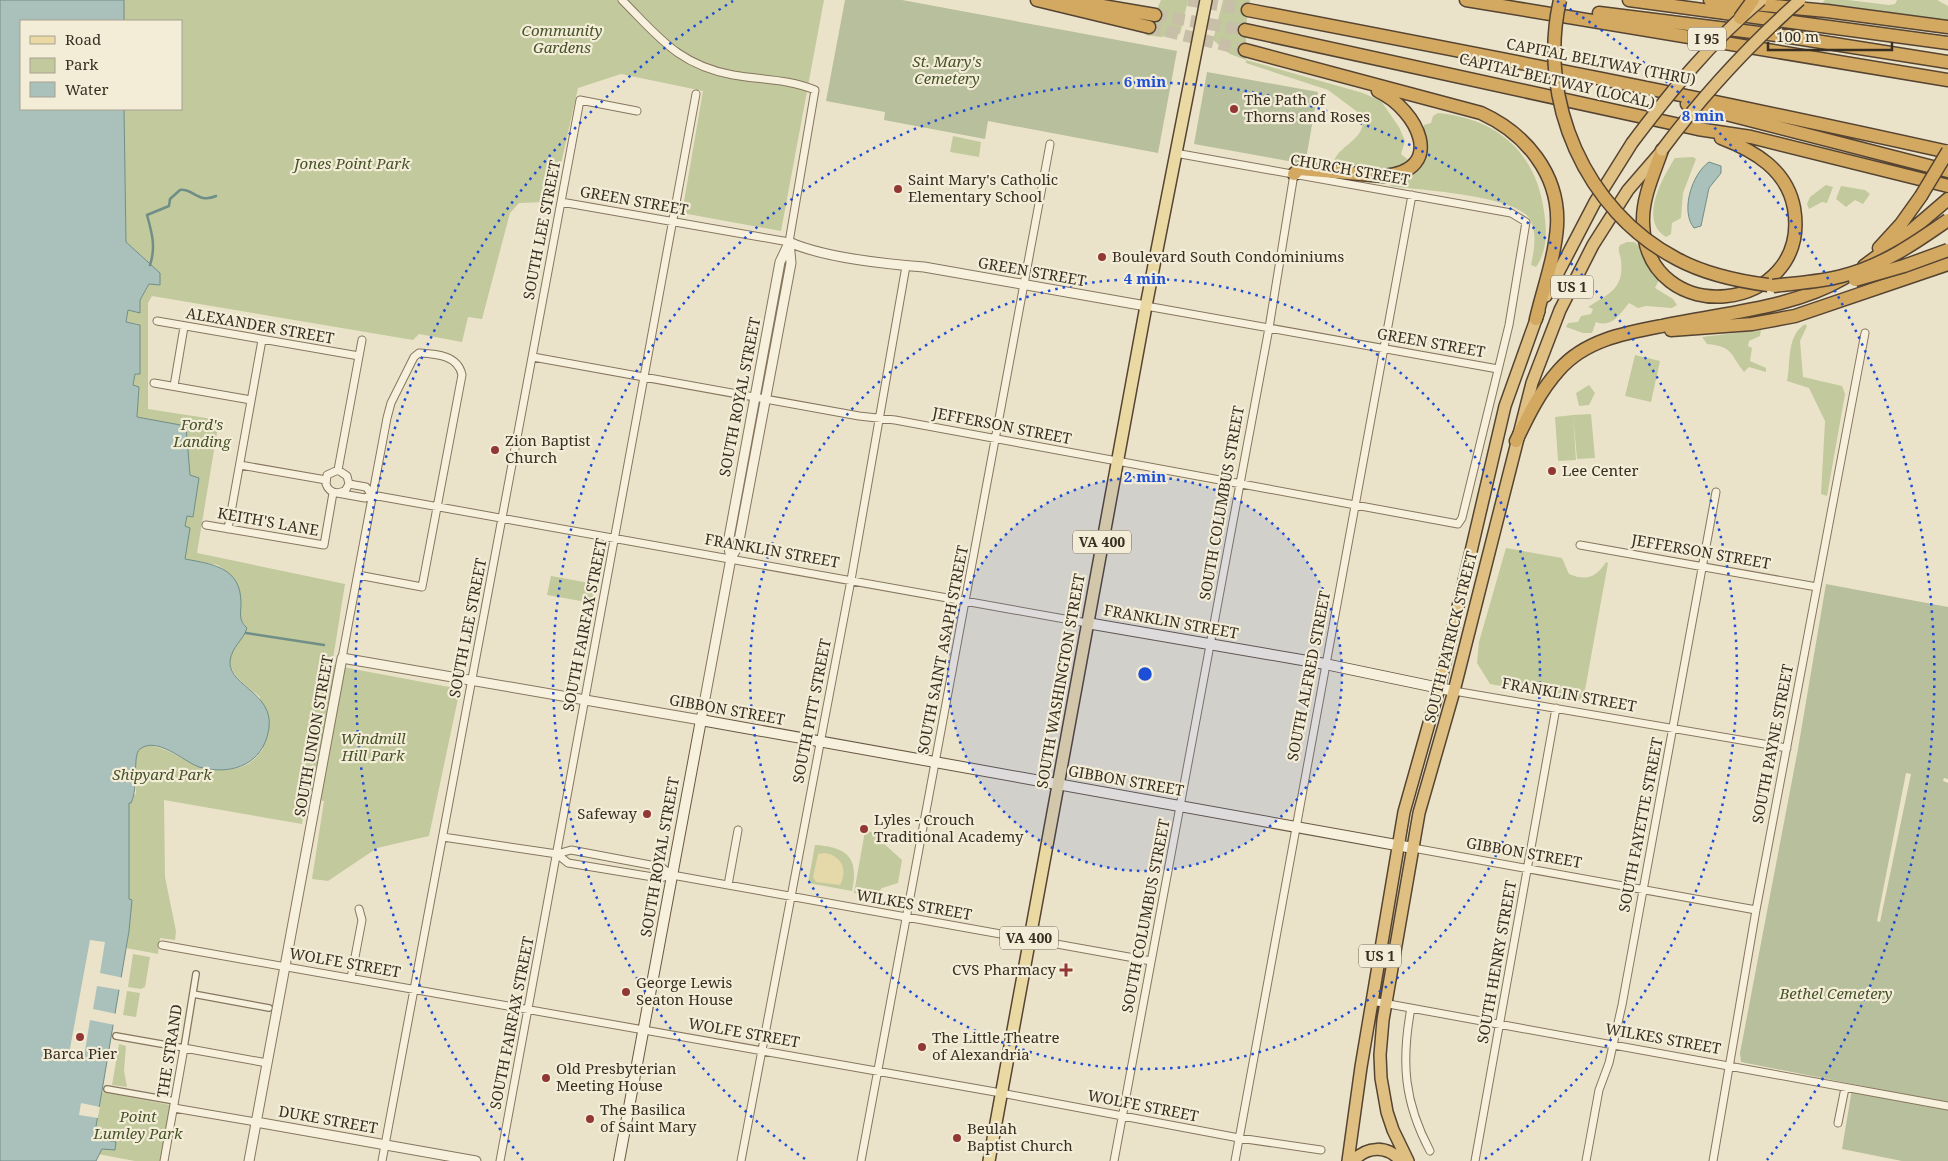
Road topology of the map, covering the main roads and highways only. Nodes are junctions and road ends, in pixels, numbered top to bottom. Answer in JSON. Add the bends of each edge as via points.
{"nodes":[{"id":1,"x":1037,"y":0,"type":"edge"},
{"id":2,"x":1066,"y":0,"type":"edge"},
{"id":3,"x":1206,"y":0,"type":"edge"},
{"id":4,"x":1466,"y":0,"type":"edge"},
{"id":5,"x":1489,"y":0,"type":"edge"},
{"id":6,"x":1560,"y":0,"type":"edge"},
{"id":7,"x":1629,"y":0,"type":"edge"},
{"id":8,"x":1710,"y":0,"type":"edge"},
{"id":9,"x":1753,"y":0,"type":"edge"},
{"id":10,"x":1761,"y":0,"type":"edge"},
{"id":11,"x":1800,"y":0,"type":"edge"},
{"id":12,"x":1248,"y":10,"type":"tunnel mouth"},
{"id":13,"x":1155,"y":15,"type":"tunnel mouth"},
{"id":14,"x":1740,"y":18,"type":"junction"},
{"id":15,"x":1948,"y":27,"type":"edge"},
{"id":16,"x":1149,"y":28,"type":"tunnel mouth"},
{"id":17,"x":1245,"y":30,"type":"tunnel mouth"},
{"id":18,"x":1948,"y":43,"type":"edge"},
{"id":19,"x":1245,"y":50,"type":"tunnel mouth"},
{"id":20,"x":1948,"y":62,"type":"edge"},
{"id":21,"x":1578,"y":76,"type":"junction"},
{"id":22,"x":1948,"y":80,"type":"edge"},
{"id":23,"x":1358,"y":81,"type":"junction"},
{"id":24,"x":1698,"y":129,"type":"junction"},
{"id":25,"x":1662,"y":150,"type":"junction"},
{"id":26,"x":1948,"y":152,"type":"edge"},
{"id":27,"x":1948,"y":171,"type":"edge"},
{"id":28,"x":1294,"y":174,"type":"road end"},
{"id":29,"x":1948,"y":186,"type":"edge"},
{"id":30,"x":1948,"y":199,"type":"edge"},
{"id":31,"x":1948,"y":220,"type":"edge"},
{"id":32,"x":1948,"y":250,"type":"edge"},
{"id":33,"x":1948,"y":264,"type":"edge"},
{"id":34,"x":1834,"y":284,"type":"junction"},
{"id":35,"x":1774,"y":286,"type":"junction"},
{"id":36,"x":1536,"y":319,"type":"junction"},
{"id":37,"x":1629,"y":332,"type":"junction"},
{"id":38,"x":1516,"y":441,"type":"junction"},
{"id":39,"x":1087,"y":622,"type":"junction"},
{"id":40,"x":1439,"y":688,"type":"junction"},
{"id":41,"x":1454,"y":691,"type":"junction"},
{"id":42,"x":701,"y":720,"type":"joint"},
{"id":43,"x":1058,"y":784,"type":"junction"},
{"id":44,"x":1398,"y":846,"type":"junction"},
{"id":45,"x":1413,"y":848,"type":"junction"},
{"id":46,"x":619,"y":1161,"type":"edge"},
{"id":47,"x":989,"y":1161,"type":"edge"},
{"id":48,"x":1348,"y":1161,"type":"edge"},
{"id":49,"x":1353,"y":1161,"type":"edge"},
{"id":50,"x":1401,"y":1161,"type":"edge"},
{"id":51,"x":1408,"y":1161,"type":"edge"}],
"edges":[{"from":1,"to":16,"type":"highway"},
{"from":2,"to":13,"type":"highway"},
{"from":3,"to":39,"type":"main road","name":"SOUTH WASHINGTON STREET","number":"VA 400"},
{"from":4,"to":22,"type":"highway","number":"I 95"},
{"from":5,"to":20,"type":"highway","via":[[1746,30]]},
{"from":6,"to":35,"type":"highway","bridge":true,"via":[[1554,49],[1560,106],[1582,166],[1604,199],[1630,226],[1678,259],[1728,278]]},
{"from":7,"to":18,"type":"highway","number":"I 95"},
{"from":8,"to":15,"type":"highway"},
{"from":9,"to":14,"type":"highway","bridge":true},
{"from":10,"to":14,"type":"highway","number":"US 1","bridge":true},
{"from":11,"to":25,"type":"highway","number":"US 1","bridge":true,"via":[[1721,77]]},
{"from":12,"to":21,"type":"highway","name":"CAPITAL BELTWAY (THRU)"},
{"from":14,"to":36,"type":"highway","name":"SOUTH PATRICK STREET","number":"US 1","bridge":true,"via":[[1684,77],[1632,143],[1572,243]]},
{"from":17,"to":24,"type":"highway","name":"CAPITAL BELTWAY (LOCAL)"},
{"from":19,"to":23,"type":"highway"},
{"from":21,"to":26,"type":"highway","name":"CAPITAL BELTWAY (THRU)","via":[[1754,109]]},
{"from":21,"to":27,"type":"highway"},
{"from":23,"to":28,"type":"highway","via":[[1389,96],[1411,117],[1419,135],[1416,160],[1411,167],[1394,175],[1299,169]]},
{"from":23,"to":36,"type":"highway","via":[[1480,113],[1513,132],[1535,154],[1549,179],[1557,220]]},
{"from":24,"to":25,"type":"highway","via":[[1764,159],[1782,178],[1792,198],[1794,232],[1788,254],[1774,275],[1757,287],[1734,297],[1697,295],[1672,282],[1653,260],[1644,237],[1643,210]]},
{"from":24,"to":29,"type":"highway","name":"CAPITAL BELTWAY (LOCAL)","via":[[1751,137]]},
{"from":25,"to":38,"type":"highway","name":"SOUTH PATRICK STREET","number":"US 1","via":[[1628,190],[1576,278],[1545,347]]},
{"from":26,"to":34,"type":"highway","bridge":true,"via":[[1901,224],[1886,241]]},
{"from":30,"to":34,"type":"highway","bridge":true,"via":[[1889,248]]},
{"from":31,"to":35,"type":"highway","bridge":true,"via":[[1903,250],[1857,272]]},
{"from":32,"to":35,"type":"highway","bridge":true,"via":[[1841,283],[1796,288]]},
{"from":33,"to":37,"type":"highway","via":[[1795,316],[1744,324]]},
{"from":34,"to":37,"type":"highway","via":[[1787,300]]},
{"from":36,"to":40,"type":"highway","name":"SOUTH PATRICK STREET","number":"US 1","via":[[1514,377],[1495,444]]},
{"from":37,"to":38,"type":"highway","via":[[1601,341],[1560,368],[1537,399]]},
{"from":38,"to":41,"type":"highway","name":"SOUTH PATRICK STREET","number":"US 1"},
{"from":39,"to":40,"type":"main road","name":"FRANKLIN STREET","via":[[1326,664]]},
{"from":39,"to":43,"type":"main road","name":"SOUTH WASHINGTON STREET","number":"VA 400"},
{"from":40,"to":41,"type":"main road","name":"FRANKLIN STREET"},
{"from":40,"to":44,"type":"highway","name":"SOUTH PATRICK STREET","number":"US 1","via":[[1411,783]]},
{"from":41,"to":45,"type":"highway","name":"SOUTH PATRICK STREET","number":"US 1","via":[[1430,772]]},
{"from":42,"to":43,"type":"main road","name":"GIBBON STREET"},
{"from":42,"to":46,"type":"main road","name":"SOUTH ROYAL STREET"},
{"from":43,"to":44,"type":"main road","name":"GIBBON STREET"},
{"from":43,"to":47,"type":"main road","name":"SOUTH WASHINGTON STREET","number":"VA 400"},
{"from":44,"to":45,"type":"main road","name":"GIBBON STREET"},
{"from":44,"to":48,"type":"highway","name":"SOUTH PATRICK STREET","number":"US 1"},
{"from":45,"to":51,"type":"highway","name":"SOUTH PATRICK STREET","number":"US 1","via":[[1380,1055],[1381,1078],[1393,1130]]},
{"from":49,"to":50,"type":"highway","via":[[1365,1152],[1383,1149]]}]}
